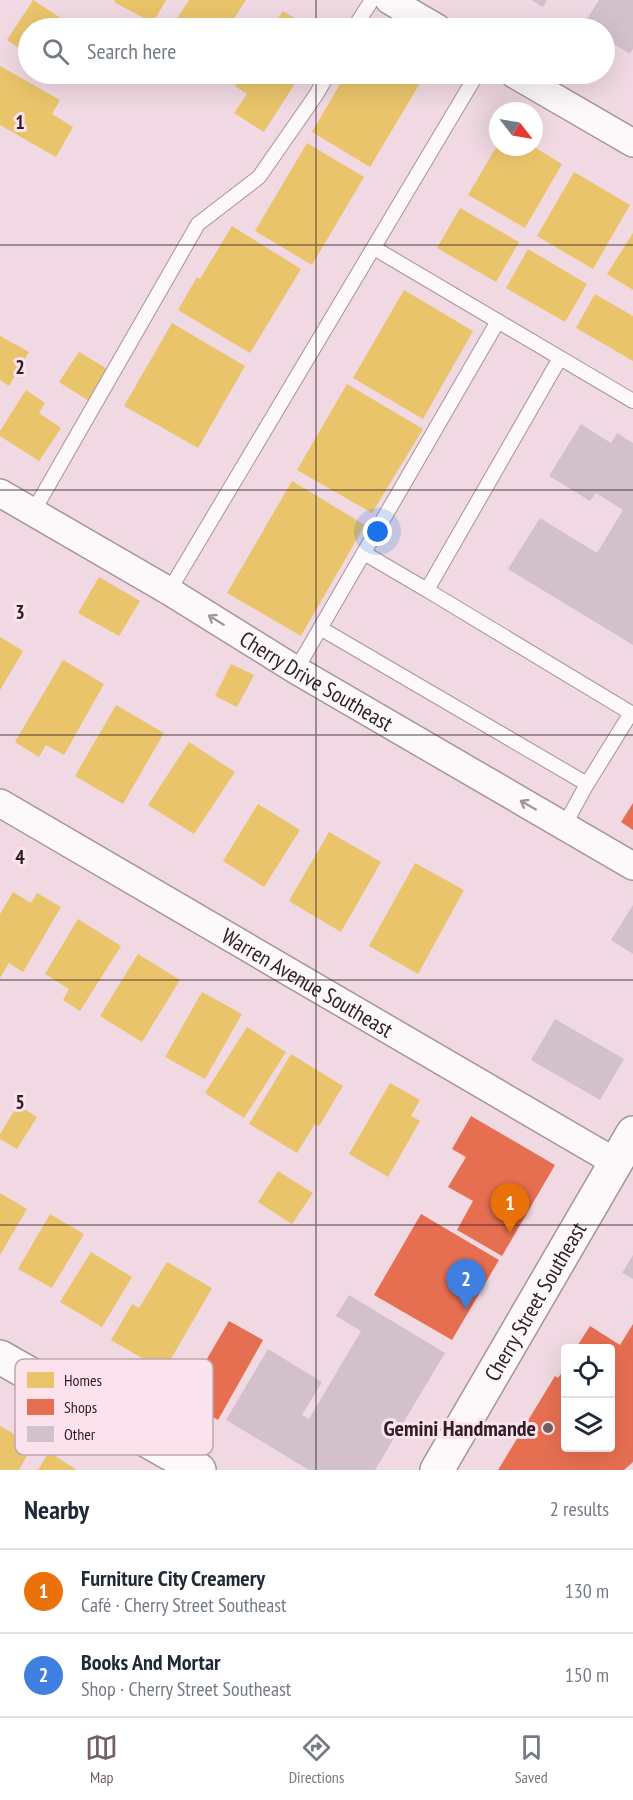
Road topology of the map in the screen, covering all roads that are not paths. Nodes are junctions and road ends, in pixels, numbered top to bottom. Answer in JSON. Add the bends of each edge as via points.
{"nodes":[{"id":1,"x":372,"y":0,"type":"edge"},
{"id":2,"x":389,"y":0,"type":"edge"},
{"id":3,"x":360,"y":18,"type":"edge"},
{"id":4,"x":420,"y":18,"type":"edge"},
{"id":5,"x":322,"y":84,"type":"edge"},
{"id":6,"x":471,"y":84,"type":"edge"},
{"id":7,"x":531,"y":84,"type":"edge"},
{"id":8,"x":633,"y":143,"type":"edge"},
{"id":9,"x":374,"y":248,"type":"junction"},
{"id":10,"x":498,"y":321,"type":"junction"},
{"id":11,"x":560,"y":358,"type":"junction"},
{"id":12,"x":633,"y":401,"type":"edge"},
{"id":13,"x":0,"y":493,"type":"edge"},
{"id":14,"x":33,"y":512,"type":"junction"},
{"id":15,"x":364,"y":553,"type":"junction"},
{"id":16,"x":170,"y":591,"type":"junction"},
{"id":17,"x":427,"y":591,"type":"junction"},
{"id":18,"x":320,"y":628,"type":"junction"},
{"id":19,"x":296,"y":670,"type":"junction"},
{"id":20,"x":587,"y":784,"type":"junction"},
{"id":21,"x":0,"y":803,"type":"edge"},
{"id":22,"x":564,"y":826,"type":"junction"},
{"id":23,"x":633,"y":866,"type":"edge"},
{"id":24,"x":633,"y":1132,"type":"edge"},
{"id":25,"x":615,"y":1162,"type":"junction"},
{"id":26,"x":0,"y":1357,"type":"edge"},
{"id":27,"x":15,"y":1366,"type":"edge"},
{"id":28,"x":173,"y":1455,"type":"edge"},
{"id":29,"x":199,"y":1470,"type":"edge"},
{"id":30,"x":437,"y":1470,"type":"edge"}],
"edges":[{"from":1,"to":3,"type":"lane"},
{"from":2,"to":4,"type":"street"},
{"from":5,"to":14,"type":"lane","via":[[259,177],[198,224]]},
{"from":6,"to":9,"type":"lane"},
{"from":7,"to":8,"type":"street"},
{"from":9,"to":10,"type":"lane"},
{"from":9,"to":16,"type":"lane"},
{"from":10,"to":11,"type":"lane"},
{"from":10,"to":15,"type":"lane"},
{"from":11,"to":12,"type":"lane"},
{"from":11,"to":17,"type":"lane"},
{"from":13,"to":14,"type":"street","name":"Cherry Drive Southeast"},
{"from":14,"to":16,"type":"street","name":"Cherry Drive Southeast"},
{"from":15,"to":17,"type":"lane"},
{"from":15,"to":18,"type":"lane"},
{"from":19,"to":16,"type":"street","name":"Cherry Drive Southeast","one_way":true},
{"from":17,"to":20,"type":"lane","via":[[631,713]]},
{"from":18,"to":19,"type":"lane"},
{"from":18,"to":20,"type":"lane"},
{"from":22,"to":19,"type":"street","name":"Cherry Drive Southeast","one_way":true},
{"from":20,"to":22,"type":"lane"},
{"from":21,"to":25,"type":"street","name":"Warren Avenue Southeast"},
{"from":22,"to":23,"type":"street","name":"Cherry Drive Southeast"},
{"from":24,"to":25,"type":"street","name":"Cherry Street Southeast"},
{"from":25,"to":30,"type":"street","name":"Cherry Street Southeast"},
{"from":26,"to":27,"type":"street"},
{"from":28,"to":29,"type":"street"}]}
